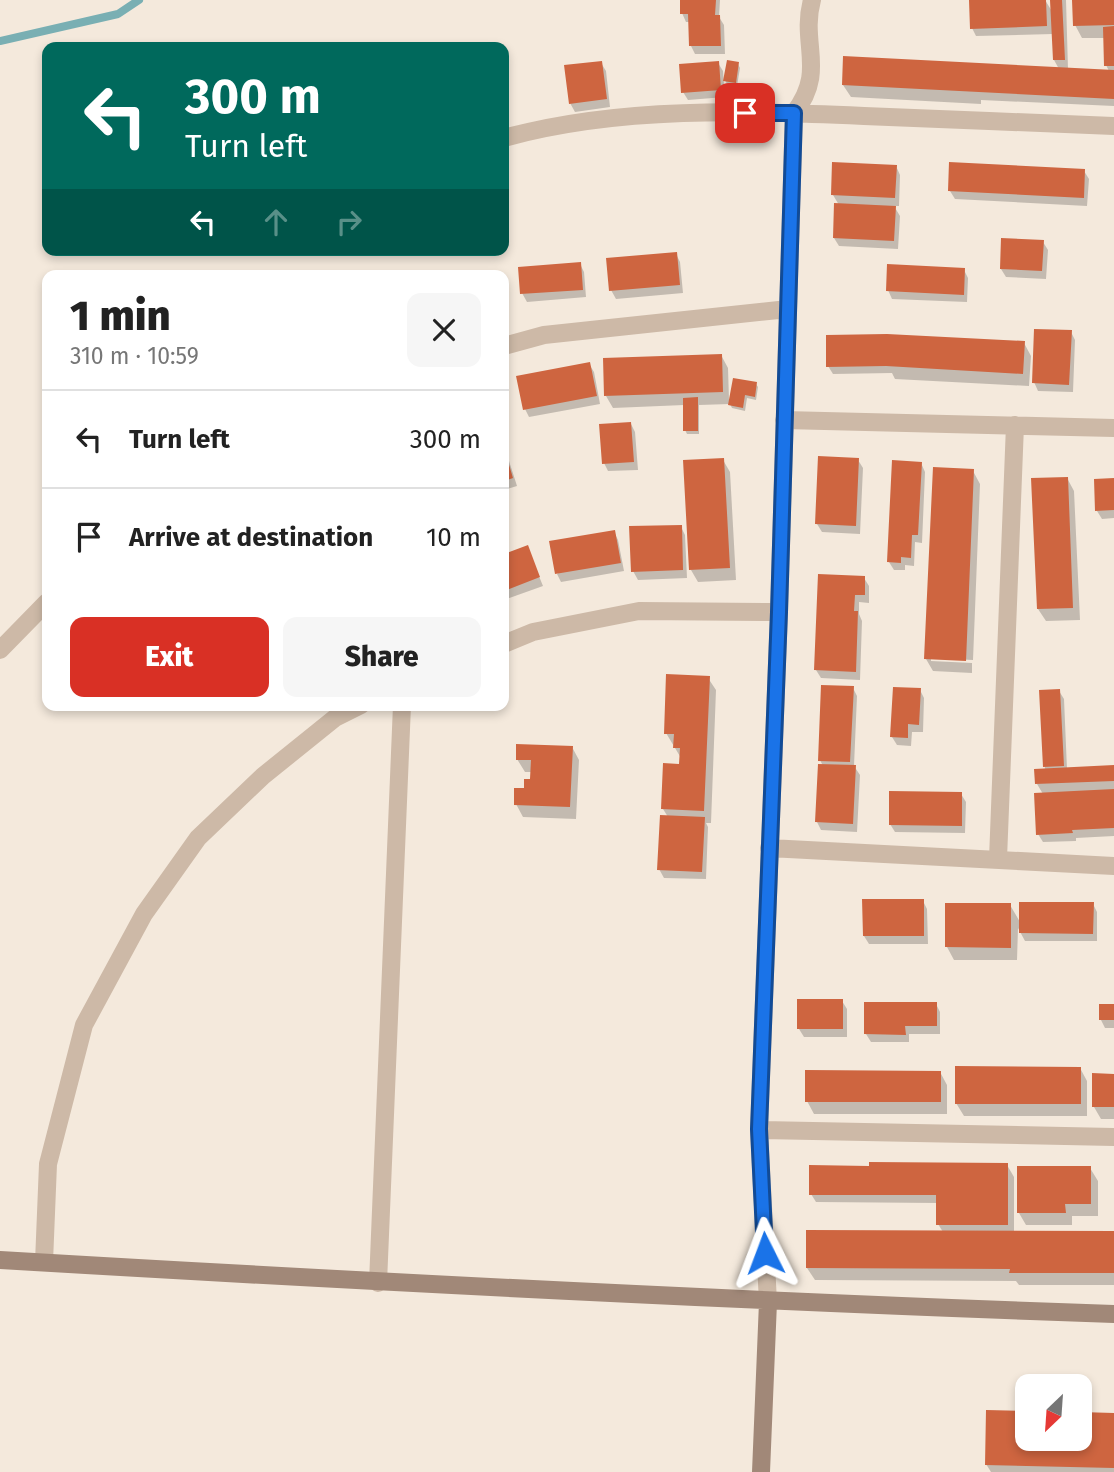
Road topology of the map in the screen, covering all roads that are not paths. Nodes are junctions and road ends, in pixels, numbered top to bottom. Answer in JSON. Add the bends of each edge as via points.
{"nodes":[{"id":1,"x":812,"y":0,"type":"edge"},
{"id":2,"x":794,"y":113,"type":"junction"},
{"id":3,"x":1114,"y":126,"type":"edge"},
{"id":4,"x":509,"y":137,"type":"edge"},
{"id":5,"x":788,"y":309,"type":"junction"},
{"id":6,"x":509,"y":345,"type":"edge"},
{"id":7,"x":784,"y":419,"type":"junction"},
{"id":8,"x":1015,"y":425,"type":"junction"},
{"id":9,"x":1114,"y":428,"type":"edge"},
{"id":10,"x":42,"y":607,"type":"edge"},
{"id":11,"x":779,"y":612,"type":"junction"},
{"id":12,"x":509,"y":642,"type":"edge"},
{"id":13,"x":0,"y":650,"type":"edge"},
{"id":14,"x":349,"y":711,"type":"edge"},
{"id":15,"x":402,"y":711,"type":"edge"},
{"id":16,"x":769,"y":848,"type":"junction"},
{"id":17,"x":998,"y":859,"type":"junction"},
{"id":18,"x":1114,"y":866,"type":"edge"},
{"id":19,"x":759,"y":1129,"type":"junction"},
{"id":20,"x":1114,"y":1137,"type":"edge"},
{"id":21,"x":0,"y":1260,"type":"edge"},
{"id":22,"x":44,"y":1262,"type":"junction"},
{"id":23,"x":378,"y":1283,"type":"junction"},
{"id":24,"x":768,"y":1302,"type":"junction"},
{"id":25,"x":1114,"y":1314,"type":"edge"},
{"id":26,"x":761,"y":1472,"type":"edge"}],
"edges":[{"from":1,"to":2,"type":"street","via":[[808,34],[812,76]]},
{"from":2,"to":3,"type":"street"},
{"from":2,"to":4,"type":"street","via":[[696,113],[592,121]]},
{"from":2,"to":5,"type":"street"},
{"from":5,"to":6,"type":"street","via":[[544,335]]},
{"from":5,"to":7,"type":"street"},
{"from":7,"to":8,"type":"street"},
{"from":7,"to":11,"type":"street"},
{"from":8,"to":9,"type":"street"},
{"from":8,"to":17,"type":"street"},
{"from":10,"to":13,"type":"street"},
{"from":11,"to":12,"type":"street","via":[[639,611],[533,632]]},
{"from":11,"to":16,"type":"street"},
{"from":14,"to":22,"type":"street","via":[[263,776],[198,838],[144,914],[84,1025],[48,1164]]},
{"from":15,"to":23,"type":"street"},
{"from":16,"to":17,"type":"street"},
{"from":16,"to":19,"type":"street"},
{"from":17,"to":18,"type":"street"},
{"from":19,"to":20,"type":"street"},
{"from":19,"to":24,"type":"street"},
{"from":21,"to":22,"type":"street"},
{"from":22,"to":23,"type":"street"},
{"from":23,"to":24,"type":"street"},
{"from":24,"to":25,"type":"street"},
{"from":24,"to":26,"type":"street"}]}
